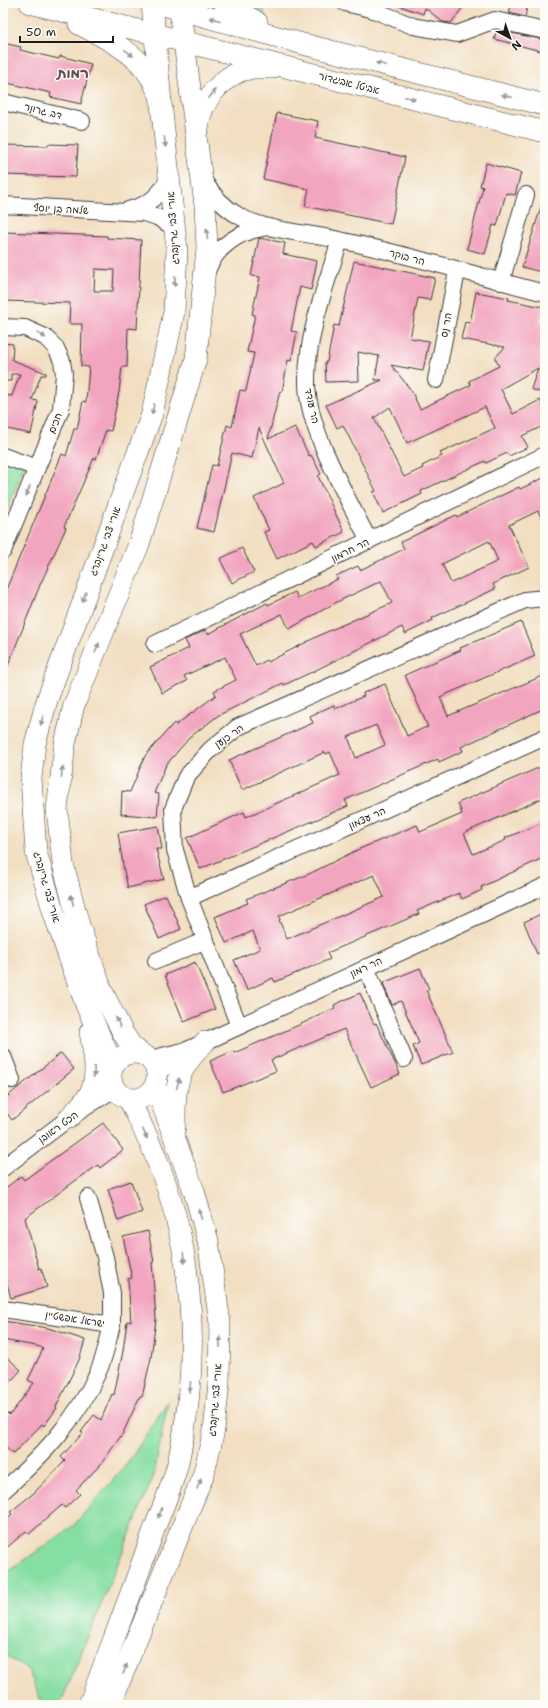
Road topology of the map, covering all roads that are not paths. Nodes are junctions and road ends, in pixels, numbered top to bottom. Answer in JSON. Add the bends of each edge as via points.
{"nodes":[{"id":1,"x":154,"y":3,"type":"edge"},
{"id":2,"x":224,"y":3,"type":"edge"},
{"id":3,"x":345,"y":3,"type":"edge"},
{"id":4,"x":38,"y":5,"type":"edge"},
{"id":5,"x":180,"y":6,"type":"edge"},
{"id":6,"x":545,"y":31,"type":"edge"},
{"id":7,"x":154,"y":34,"type":"junction"},
{"id":8,"x":184,"y":42,"type":"junction"},
{"id":9,"x":303,"y":44,"type":"junction"},
{"id":10,"x":291,"y":68,"type":"junction"},
{"id":11,"x":3,"y":102,"type":"edge"},
{"id":12,"x":161,"y":104,"type":"junction"},
{"id":13,"x":545,"y":105,"type":"edge"},
{"id":14,"x":82,"y":121,"type":"dead end"},
{"id":15,"x":545,"y":132,"type":"edge"},
{"id":16,"x":199,"y":167,"type":"junction"},
{"id":17,"x":169,"y":177,"type":"junction"},
{"id":18,"x":526,"y":195,"type":"dead end"},
{"id":19,"x":3,"y":206,"type":"edge"},
{"id":20,"x":118,"y":212,"type":"junction"},
{"id":21,"x":268,"y":226,"type":"junction"},
{"id":22,"x":175,"y":228,"type":"junction"},
{"id":23,"x":340,"y":240,"type":"junction"},
{"id":24,"x":457,"y":271,"type":"junction"},
{"id":25,"x":206,"y":273,"type":"junction"},
{"id":26,"x":501,"y":282,"type":"junction"},
{"id":27,"x":545,"y":293,"type":"edge"},
{"id":28,"x":3,"y":328,"type":"edge"},
{"id":29,"x":436,"y":380,"type":"dead end"},
{"id":30,"x":3,"y":456,"type":"edge"},
{"id":31,"x":545,"y":456,"type":"edge"},
{"id":32,"x":37,"y":468,"type":"junction"},
{"id":33,"x":368,"y":541,"type":"junction"},
{"id":34,"x":3,"y":551,"type":"edge"},
{"id":35,"x":545,"y":598,"type":"edge"},
{"id":36,"x":155,"y":644,"type":"dead end"},
{"id":37,"x":545,"y":737,"type":"edge"},
{"id":38,"x":545,"y":886,"type":"edge"},
{"id":39,"x":189,"y":898,"type":"junction"},
{"id":40,"x":206,"y":940,"type":"junction"},
{"id":41,"x":156,"y":961,"type":"dead end"},
{"id":42,"x":366,"y":967,"type":"junction"},
{"id":43,"x":86,"y":1005,"type":"junction"},
{"id":44,"x":239,"y":1026,"type":"junction"},
{"id":45,"x":196,"y":1046,"type":"junction"},
{"id":46,"x":3,"y":1056,"type":"edge"},
{"id":47,"x":404,"y":1059,"type":"dead end"},
{"id":48,"x":113,"y":1065,"type":"junction"},
{"id":49,"x":151,"y":1068,"type":"junction"},
{"id":50,"x":12,"y":1080,"type":"dead end"},
{"id":51,"x":121,"y":1094,"type":"junction"},
{"id":52,"x":69,"y":1118,"type":"junction"},
{"id":53,"x":175,"y":1135,"type":"junction"},
{"id":54,"x":3,"y":1168,"type":"edge"},
{"id":55,"x":88,"y":1198,"type":"dead end"},
{"id":56,"x":3,"y":1309,"type":"edge"},
{"id":57,"x":112,"y":1325,"type":"junction"},
{"id":58,"x":3,"y":1490,"type":"edge"},
{"id":59,"x":89,"y":1705,"type":"edge"},
{"id":60,"x":110,"y":1705,"type":"edge"}],
"edges":[{"from":1,"to":5,"type":"main road"},
{"from":1,"to":7,"type":"main road","name":"אורי צבי גרינברג"},
{"from":2,"to":9,"type":"main road"},
{"from":3,"to":6,"type":"street","via":[[371,9],[413,26],[457,34],[495,20]]},
{"from":4,"to":7,"type":"main road","name":"אביטל אביגדור"},
{"from":4,"to":12,"type":"main road","one_way":true,"via":[[112,42],[138,60],[154,82]]},
{"from":5,"to":8,"type":"main road","name":"אורי צבי גרינברג"},
{"from":9,"to":5,"type":"main road","one_way":true},
{"from":7,"to":8,"type":"main road","name":"אביטל אביגדור"},
{"from":7,"to":12,"type":"main road","name":"אורי צבי גרינברג"},
{"from":8,"to":10,"type":"main road","name":"אביטל אביגדור"},
{"from":8,"to":16,"type":"main road","name":"אורי צבי גרינברג"},
{"from":13,"to":9,"type":"main road","one_way":true},
{"from":10,"to":15,"type":"main road","name":"אביטל אביגדור","one_way":true},
{"from":16,"to":10,"type":"main road","one_way":true,"via":[[199,125],[204,107],[213,92],[233,75],[252,68]]},
{"from":11,"to":14,"type":"street","name":"דב גרונר"},
{"from":12,"to":17,"type":"main road","name":"אורי צבי גרינברג","one_way":true},
{"from":16,"to":21,"type":"street","name":"הר בוקר","via":[[217,199],[228,209],[249,221]]},
{"from":25,"to":16,"type":"main road","name":"אורי צבי גרינברג","one_way":true,"via":[[208,248]]},
{"from":17,"to":20,"type":"street","name":"שלמה בן יוסף","via":[[153,200],[142,206]]},
{"from":17,"to":22,"type":"main road","name":"אורי צבי גרינברג"},
{"from":18,"to":26,"type":"street"},
{"from":19,"to":20,"type":"street","name":"שלמה בן יוסף"},
{"from":20,"to":22,"type":"street","name":"שלמה בן יוסף","via":[[156,217]]},
{"from":21,"to":23,"type":"street","name":"הר בוקר"},
{"from":21,"to":25,"type":"street","name":"הר בוקר","via":[[253,229],[231,240],[214,257]]},
{"from":22,"to":43,"type":"main road","name":"אורי צבי גרינברג","one_way":true,"via":[[177,250],[174,312],[152,414],[47,700],[35,744],[31,778],[36,852],[55,917]]},
{"from":23,"to":24,"type":"street","name":"הר בוקר"},
{"from":23,"to":33,"type":"street","name":"הר עודד","via":[[313,330],[307,385],[312,416],[322,445]]},
{"from":24,"to":26,"type":"street","name":"הר בוקר"},
{"from":24,"to":29,"type":"street","name":"הר נס"},
{"from":49,"to":25,"type":"main road","name":"אורי צבי גרינברג","one_way":true,"via":[[123,1033],[102,991],[79,925],[63,864],[57,809],[65,744],[74,705],[139,544],[196,359]]},
{"from":26,"to":27,"type":"street","name":"הר בוקר"},
{"from":28,"to":32,"type":"street","name":"חכים","one_way":true,"via":[[24,328],[46,337],[56,348],[62,361],[64,374],[61,409]]},
{"from":30,"to":32,"type":"street"},
{"from":31,"to":33,"type":"street","name":"הר חרמון"},
{"from":32,"to":34,"type":"street","name":"חכים","one_way":true},
{"from":33,"to":36,"type":"street","name":"הר חרמון"},
{"from":35,"to":39,"type":"street","name":"הר כנען","via":[[525,600],[238,727],[210,750],[186,777],[173,809],[175,850]]},
{"from":37,"to":39,"type":"street","name":"הר עצמון"},
{"from":38,"to":42,"type":"street","name":"הר רמון"},
{"from":39,"to":40,"type":"street","name":"הר כנען"},
{"from":40,"to":41,"type":"street"},
{"from":40,"to":44,"type":"street","name":"הר כנען"},
{"from":42,"to":44,"type":"street","name":"הר רמון"},
{"from":42,"to":47,"type":"street"},
{"from":43,"to":48,"type":"main road","name":"אורי צבי גרינברג"},
{"from":43,"to":52,"type":"main road","one_way":true,"via":[[95,1060],[94,1077],[91,1092]]},
{"from":44,"to":45,"type":"street","name":"הר רמון"},
{"from":45,"to":49,"type":"street","name":"הר רמון"},
{"from":53,"to":45,"type":"main road","one_way":true,"via":[[176,1093],[181,1072]]},
{"from":46,"to":50,"type":"street"},
{"from":48,"to":49,"type":"main road","via":[[124,1054]]},
{"from":48,"to":51,"type":"main road","via":[[110,1077]]},
{"from":49,"to":51,"type":"main road","via":[[147,1095],[142,1098]]},
{"from":49,"to":53,"type":"main road","name":"אורי צבי גרינברג"},
{"from":51,"to":52,"type":"street","name":"הכט ראובן"},
{"from":51,"to":59,"type":"main road","one_way":true,"via":[[158,1163],[176,1219],[191,1301],[191,1381],[188,1414],[177,1465]]},
{"from":52,"to":54,"type":"street","name":"הכט ראובן"},
{"from":60,"to":53,"type":"main road","name":"אורי צבי גרינברג","one_way":true,"via":[[204,1473],[214,1430],[219,1383],[220,1323],[208,1241]]},
{"from":55,"to":57,"type":"street","via":[[108,1271],[112,1293]]},
{"from":56,"to":57,"type":"street","name":"ישראל אפשטיין"},
{"from":57,"to":58,"type":"street","name":"ישראל אפשטיין","via":[[99,1370],[85,1398],[62,1433],[32,1465]]}]}
